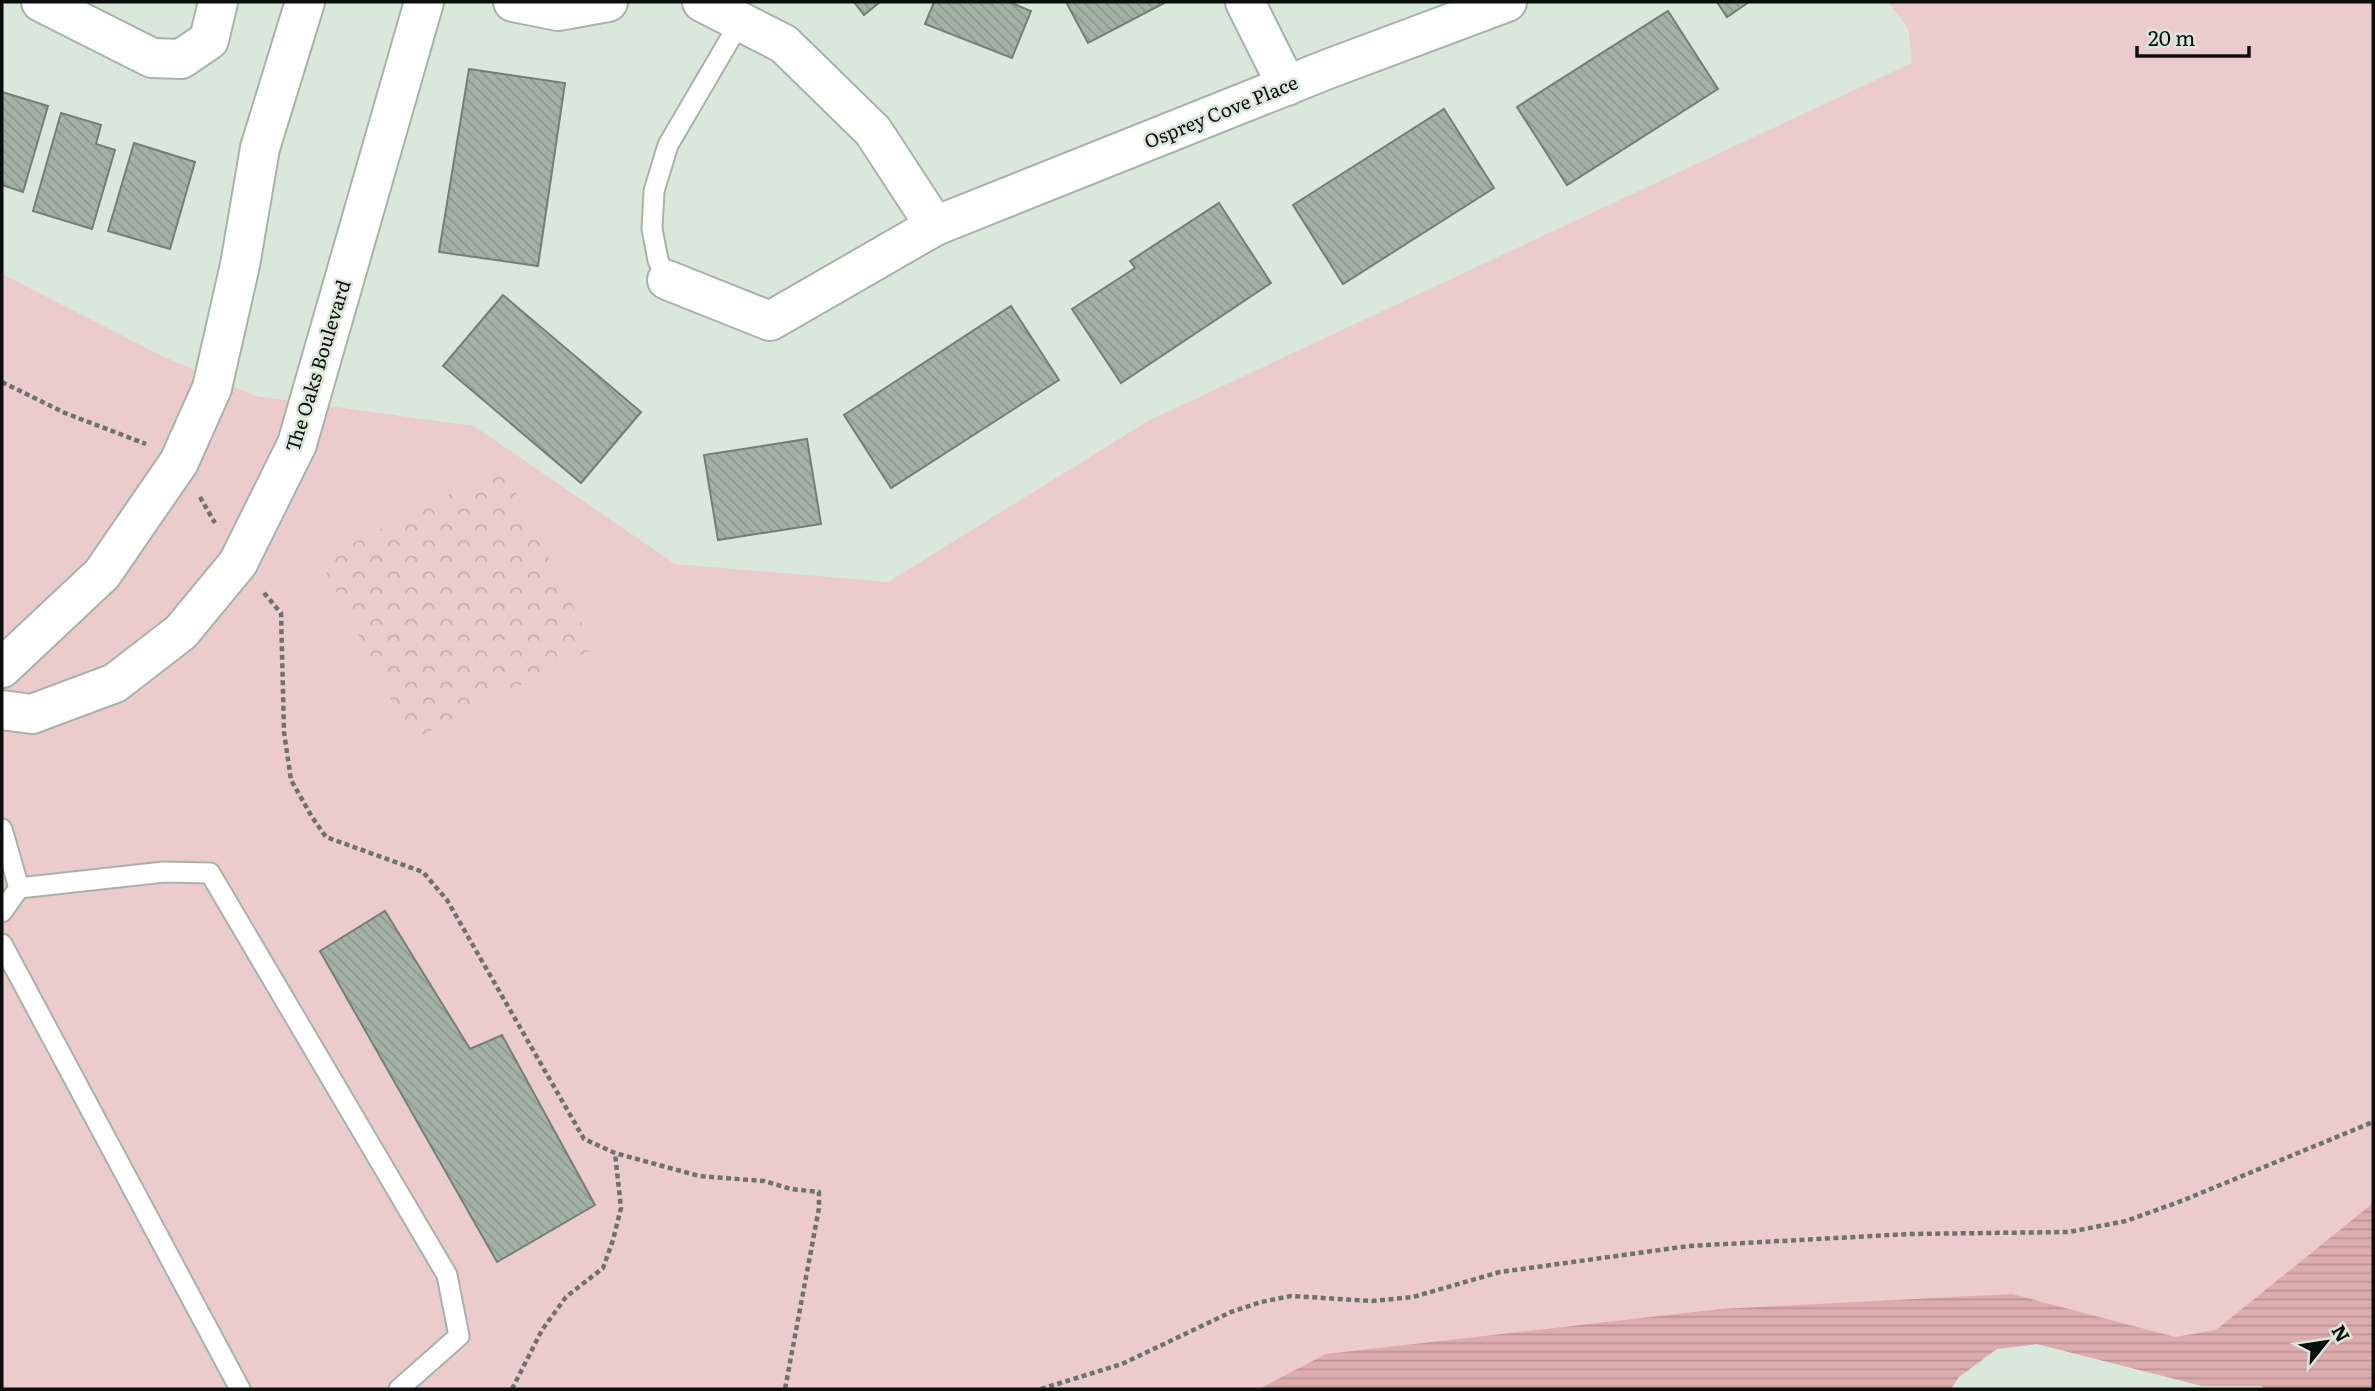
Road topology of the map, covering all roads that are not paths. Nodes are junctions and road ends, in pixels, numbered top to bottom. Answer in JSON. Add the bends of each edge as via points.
{"nodes":[{"id":1,"x":41,"y":2,"type":"edge"},
{"id":2,"x":218,"y":2,"type":"edge"},
{"id":3,"x":305,"y":2,"type":"edge"},
{"id":4,"x":424,"y":2,"type":"edge"},
{"id":5,"x":513,"y":2,"type":"edge"},
{"id":6,"x":608,"y":2,"type":"edge"},
{"id":7,"x":702,"y":2,"type":"edge"},
{"id":8,"x":1245,"y":2,"type":"edge"},
{"id":9,"x":1507,"y":2,"type":"edge"},
{"id":10,"x":740,"y":22,"type":"junction"},
{"id":11,"x":1287,"y":86,"type":"junction"},
{"id":12,"x":935,"y":226,"type":"junction"},
{"id":13,"x":667,"y":280,"type":"joint"},
{"id":14,"x":2,"y":668,"type":"edge"},
{"id":15,"x":2,"y":710,"type":"edge"},
{"id":16,"x":2,"y":829,"type":"edge"},
{"id":17,"x":19,"y":888,"type":"junction"},
{"id":18,"x":2,"y":912,"type":"edge"},
{"id":19,"x":2,"y":944,"type":"edge"},
{"id":20,"x":240,"y":1389,"type":"edge"},
{"id":21,"x":399,"y":1389,"type":"edge"}],
"edges":[{"from":1,"to":2,"type":"street","via":[[152,58],[180,59],[208,40]]},
{"from":3,"to":14,"type":"street","via":[[260,148],[212,388],[179,462],[102,574]]},
{"from":4,"to":15,"type":"street","name":"The Oaks Boulevard","via":[[297,444],[238,563],[181,632],[116,684],[32,715]]},
{"from":5,"to":6,"type":"street","via":[[558,12]]},
{"from":7,"to":10,"type":"street"},
{"from":8,"to":11,"type":"street"},
{"from":9,"to":11,"type":"street","name":"Osprey Cove Place"},
{"from":10,"to":12,"type":"street","via":[[784,44],[873,131]]},
{"from":10,"to":13,"type":"lane","via":[[668,145],[654,191],[652,229]]},
{"from":11,"to":12,"type":"street","name":"Osprey Cove Place"},
{"from":12,"to":13,"type":"street","name":"Osprey Cove Place","via":[[770,321]]},
{"from":16,"to":17,"type":"lane"},
{"from":17,"to":18,"type":"lane"},
{"from":17,"to":21,"type":"lane","via":[[164,872],[210,873],[447,1275],[459,1336]]},
{"from":19,"to":20,"type":"lane"}]}
